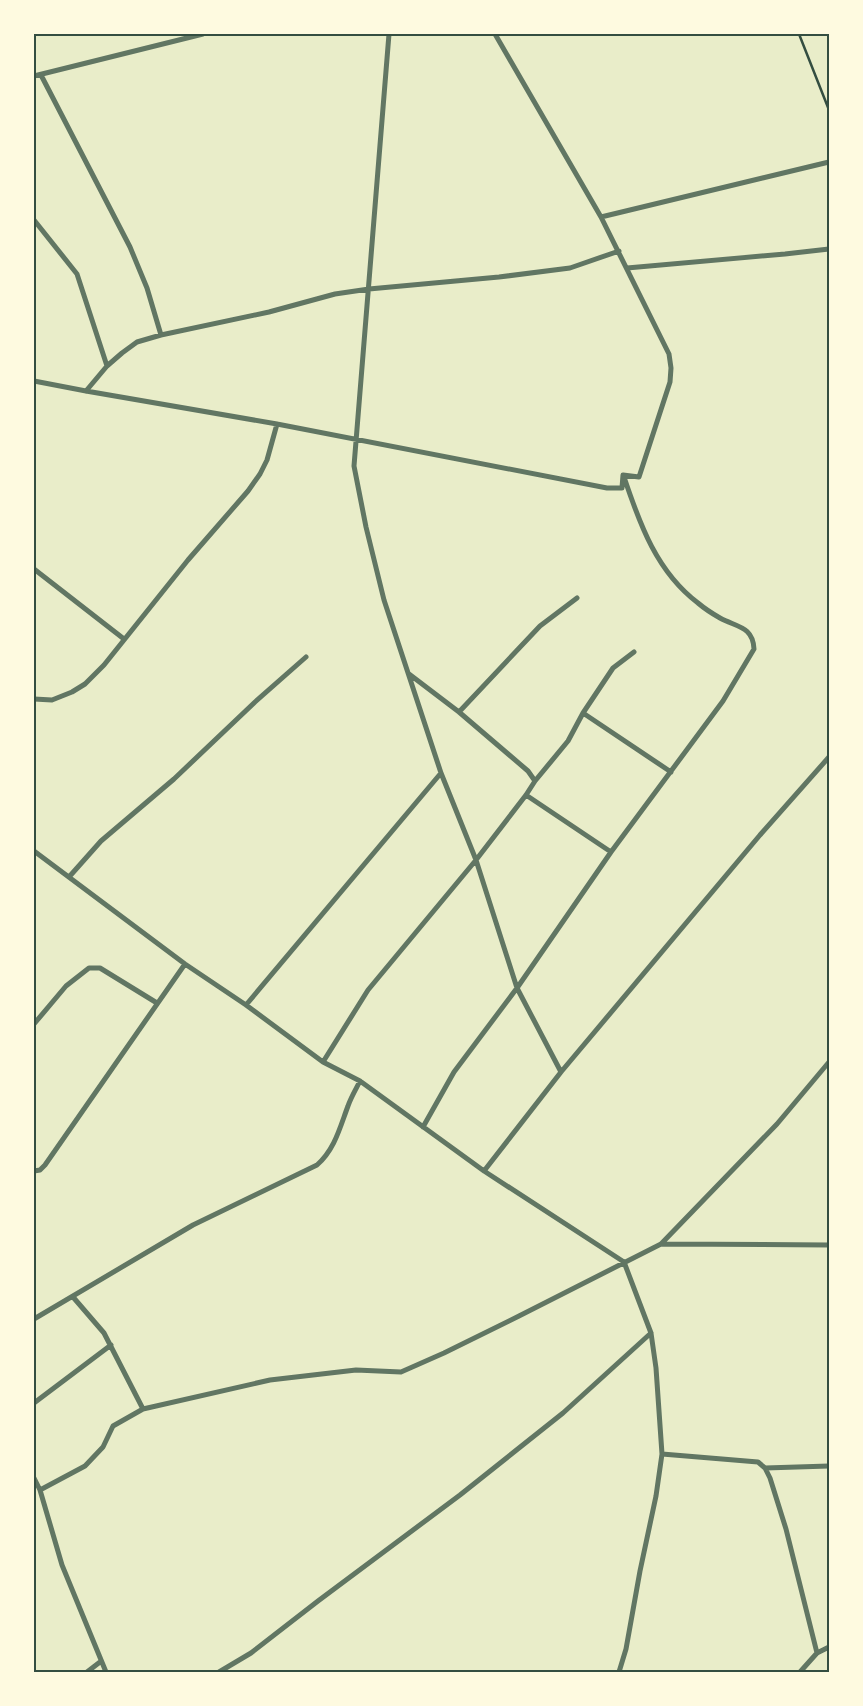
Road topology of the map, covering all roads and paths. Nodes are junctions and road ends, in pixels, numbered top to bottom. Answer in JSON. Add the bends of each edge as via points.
{"nodes":[{"id":1,"x":203,"y":34,"type":"edge"},
{"id":2,"x":389,"y":34,"type":"edge"},
{"id":3,"x":495,"y":34,"type":"edge"},
{"id":4,"x":799,"y":34,"type":"edge"},
{"id":5,"x":41,"y":75,"type":"junction"},
{"id":6,"x":34,"y":76,"type":"edge"},
{"id":7,"x":829,"y":110,"type":"edge"},
{"id":8,"x":829,"y":162,"type":"edge"},
{"id":9,"x":601,"y":217,"type":"junction"},
{"id":10,"x":34,"y":220,"type":"edge"},
{"id":11,"x":829,"y":249,"type":"edge"},
{"id":12,"x":619,"y":252,"type":"junction"},
{"id":13,"x":627,"y":268,"type":"junction"},
{"id":14,"x":369,"y":289,"type":"junction"},
{"id":15,"x":161,"y":335,"type":"junction"},
{"id":16,"x":107,"y":366,"type":"junction"},
{"id":17,"x":34,"y":381,"type":"edge"},
{"id":18,"x":86,"y":391,"type":"junction"},
{"id":19,"x":277,"y":424,"type":"junction"},
{"id":20,"x":357,"y":440,"type":"junction"},
{"id":21,"x":623,"y":475,"type":"junction"},
{"id":22,"x":34,"y":569,"type":"edge"},
{"id":23,"x":578,"y":598,"type":"dead end"},
{"id":24,"x":124,"y":639,"type":"junction"},
{"id":25,"x":634,"y":652,"type":"dead end"},
{"id":26,"x":306,"y":657,"type":"dead end"},
{"id":27,"x":408,"y":674,"type":"junction"},
{"id":28,"x":34,"y":699,"type":"edge"},
{"id":29,"x":460,"y":712,"type":"junction"},
{"id":30,"x":582,"y":713,"type":"junction"},
{"id":31,"x":829,"y":757,"type":"edge"},
{"id":32,"x":671,"y":772,"type":"junction"},
{"id":33,"x":441,"y":773,"type":"junction"},
{"id":34,"x":535,"y":781,"type":"junction"},
{"id":35,"x":526,"y":795,"type":"junction"},
{"id":36,"x":34,"y":851,"type":"edge"},
{"id":37,"x":611,"y":852,"type":"junction"},
{"id":38,"x":476,"y":860,"type":"junction"},
{"id":39,"x":68,"y":877,"type":"junction"},
{"id":40,"x":185,"y":964,"type":"junction"},
{"id":41,"x":517,"y":988,"type":"junction"},
{"id":42,"x":157,"y":1003,"type":"junction"},
{"id":43,"x":246,"y":1005,"type":"junction"},
{"id":44,"x":34,"y":1024,"type":"edge"},
{"id":45,"x":323,"y":1062,"type":"junction"},
{"id":46,"x":829,"y":1062,"type":"edge"},
{"id":47,"x":561,"y":1072,"type":"junction"},
{"id":48,"x":360,"y":1080,"type":"junction"},
{"id":49,"x":423,"y":1126,"type":"junction"},
{"id":50,"x":34,"y":1171,"type":"edge"},
{"id":51,"x":484,"y":1172,"type":"junction"},
{"id":52,"x":661,"y":1244,"type":"junction"},
{"id":53,"x":829,"y":1245,"type":"edge"},
{"id":54,"x":624,"y":1262,"type":"junction"},
{"id":55,"x":73,"y":1297,"type":"junction"},
{"id":56,"x":34,"y":1318,"type":"edge"},
{"id":57,"x":650,"y":1333,"type":"junction"},
{"id":58,"x":111,"y":1345,"type":"junction"},
{"id":59,"x":34,"y":1403,"type":"edge"},
{"id":60,"x":143,"y":1409,"type":"junction"},
{"id":61,"x":662,"y":1454,"type":"junction"},
{"id":62,"x":829,"y":1466,"type":"edge"},
{"id":63,"x":765,"y":1468,"type":"junction"},
{"id":64,"x":34,"y":1478,"type":"edge"},
{"id":65,"x":40,"y":1490,"type":"junction"},
{"id":66,"x":829,"y":1647,"type":"edge"},
{"id":67,"x":817,"y":1653,"type":"junction"},
{"id":68,"x":100,"y":1662,"type":"junction"},
{"id":69,"x":87,"y":1672,"type":"edge"},
{"id":70,"x":106,"y":1672,"type":"edge"},
{"id":71,"x":219,"y":1672,"type":"edge"},
{"id":72,"x":619,"y":1672,"type":"edge"},
{"id":73,"x":800,"y":1672,"type":"edge"}],
"edges":[{"from":1,"to":5,"type":"street"},
{"from":2,"to":14,"type":"street"},
{"from":3,"to":9,"type":"street"},
{"from":4,"to":7,"type":"path"},
{"from":5,"to":6,"type":"street"},
{"from":5,"to":15,"type":"street","via":[[130,247]]},
{"from":8,"to":9,"type":"street"},
{"from":9,"to":12,"type":"street"},
{"from":10,"to":16,"type":"street","via":[[78,274]]},
{"from":11,"to":13,"type":"street"},
{"from":12,"to":13,"type":"street"},
{"from":12,"to":14,"type":"street","via":[[570,268]]},
{"from":13,"to":21,"type":"street","via":[[669,354],[671,368],[670,382],[639,477]]},
{"from":14,"to":15,"type":"street"},
{"from":14,"to":20,"type":"street"},
{"from":15,"to":16,"type":"street","via":[[137,342]]},
{"from":16,"to":18,"type":"street"},
{"from":17,"to":18,"type":"street"},
{"from":18,"to":19,"type":"street"},
{"from":19,"to":20,"type":"street"},
{"from":19,"to":24,"type":"street","via":[[260,474]]},
{"from":20,"to":21,"type":"street","via":[[607,488],[622,488]]},
{"from":20,"to":27,"type":"street","via":[[354,466],[366,527],[384,600]]},
{"from":21,"to":32,"type":"street","via":[[636,514],[676,585],[721,619],[744,628],[754,641],[754,648],[723,701]]},
{"from":22,"to":24,"type":"street"},
{"from":23,"to":29,"type":"street","via":[[540,626]]},
{"from":24,"to":28,"type":"street","via":[[85,684],[52,700]]},
{"from":25,"to":30,"type":"street","via":[[614,668]]},
{"from":26,"to":39,"type":"street","via":[[101,841]]},
{"from":27,"to":29,"type":"street"},
{"from":27,"to":33,"type":"street"},
{"from":29,"to":34,"type":"street","via":[[528,771]]},
{"from":30,"to":32,"type":"street"},
{"from":30,"to":34,"type":"street","via":[[568,741]]},
{"from":31,"to":47,"type":"street"},
{"from":32,"to":37,"type":"street"},
{"from":33,"to":38,"type":"street"},
{"from":33,"to":43,"type":"street"},
{"from":34,"to":35,"type":"street"},
{"from":35,"to":37,"type":"street"},
{"from":35,"to":38,"type":"street"},
{"from":36,"to":39,"type":"street"},
{"from":37,"to":41,"type":"street"},
{"from":38,"to":41,"type":"street"},
{"from":38,"to":45,"type":"street","via":[[368,990]]},
{"from":39,"to":40,"type":"street"},
{"from":40,"to":42,"type":"street"},
{"from":40,"to":43,"type":"street"},
{"from":41,"to":47,"type":"street"},
{"from":41,"to":49,"type":"street","via":[[454,1072]]},
{"from":42,"to":44,"type":"street","via":[[100,968],[89,968],[66,986]]},
{"from":42,"to":50,"type":"street","via":[[45,1165]]},
{"from":43,"to":45,"type":"street"},
{"from":45,"to":48,"type":"street"},
{"from":46,"to":52,"type":"street","via":[[777,1124]]},
{"from":47,"to":51,"type":"street"},
{"from":48,"to":49,"type":"street"},
{"from":48,"to":55,"type":"street","via":[[333,1145],[317,1165],[193,1225]]},
{"from":49,"to":51,"type":"street"},
{"from":51,"to":54,"type":"street"},
{"from":52,"to":53,"type":"street"},
{"from":52,"to":54,"type":"street"},
{"from":54,"to":57,"type":"street"},
{"from":54,"to":60,"type":"street","via":[[401,1372],[356,1370],[270,1380]]},
{"from":55,"to":56,"type":"street"},
{"from":55,"to":58,"type":"street"},
{"from":57,"to":61,"type":"street","via":[[656,1368]]},
{"from":57,"to":71,"type":"street","via":[[563,1413],[460,1495],[251,1653]]},
{"from":58,"to":59,"type":"street"},
{"from":58,"to":60,"type":"street"},
{"from":60,"to":65,"type":"street","via":[[113,1426],[103,1448],[85,1466]]},
{"from":61,"to":63,"type":"street","via":[[752,1461]]},
{"from":61,"to":72,"type":"street"},
{"from":62,"to":63,"type":"street"},
{"from":63,"to":67,"type":"street","via":[[786,1529]]},
{"from":64,"to":65,"type":"street"},
{"from":65,"to":68,"type":"street","via":[[62,1565]]},
{"from":66,"to":67,"type":"street"},
{"from":67,"to":73,"type":"street"},
{"from":68,"to":69,"type":"street"},
{"from":68,"to":70,"type":"street"}]}
